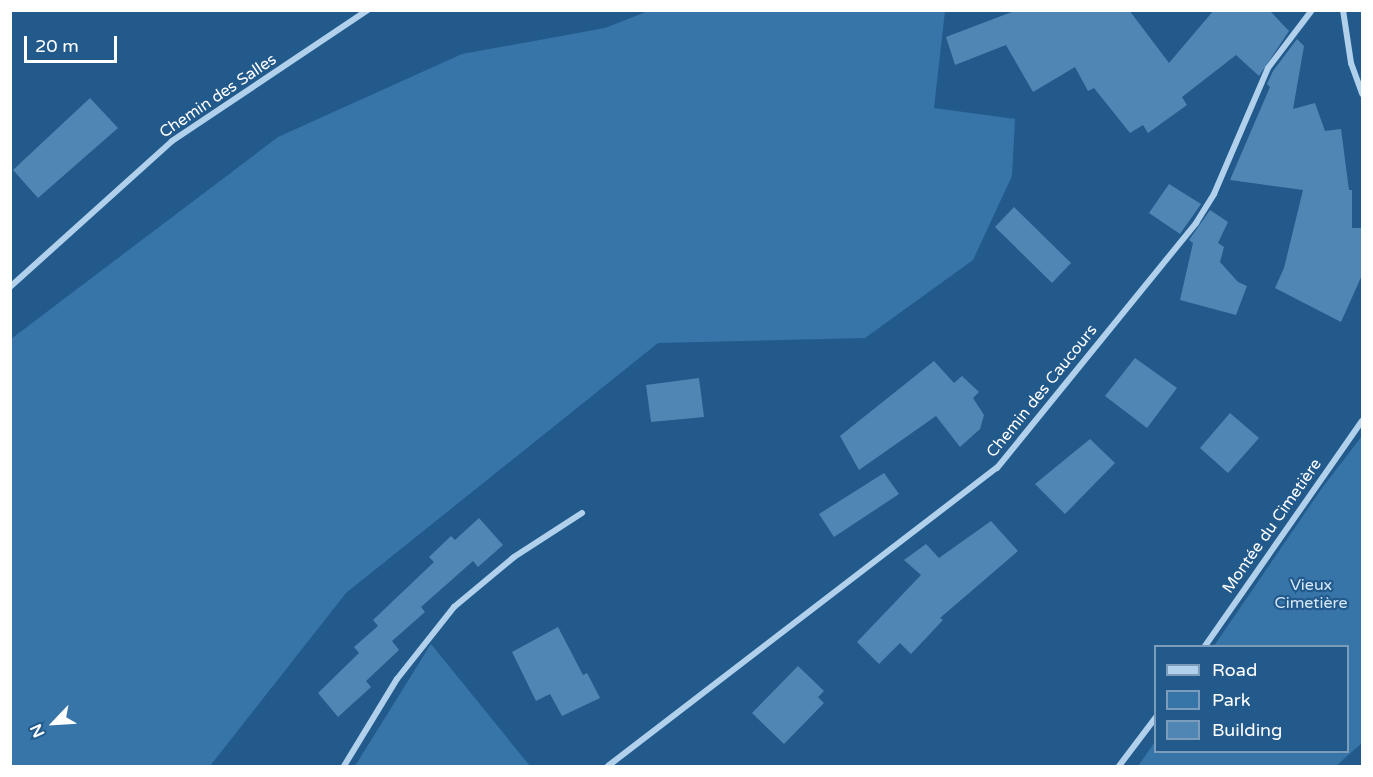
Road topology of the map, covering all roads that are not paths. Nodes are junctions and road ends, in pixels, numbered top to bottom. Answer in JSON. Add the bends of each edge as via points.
{"nodes":[{"id":1,"x":368,"y":10,"type":"edge"},
{"id":2,"x":1312,"y":10,"type":"edge"},
{"id":3,"x":1342,"y":10,"type":"edge"},
{"id":4,"x":1362,"y":94,"type":"edge"},
{"id":5,"x":10,"y":287,"type":"edge"},
{"id":6,"x":1362,"y":420,"type":"edge"},
{"id":7,"x":582,"y":513,"type":"dead end"},
{"id":8,"x":1206,"y":645,"type":"edge"},
{"id":9,"x":1154,"y":718,"type":"edge"},
{"id":10,"x":344,"y":766,"type":"edge"},
{"id":11,"x":608,"y":766,"type":"edge"},
{"id":12,"x":1119,"y":766,"type":"edge"}],
"edges":[{"from":1,"to":5,"type":"street","name":"Chemin des Salles","via":[[172,141]]},
{"from":2,"to":11,"type":"street","name":"Chemin des Caucours","via":[[1268,68],[1214,194],[1196,223],[997,468]]},
{"from":3,"to":4,"type":"street","via":[[1351,63]]},
{"from":6,"to":8,"type":"street","name":"Montée du Cimetière"},
{"from":7,"to":10,"type":"street","via":[[514,556],[454,606],[397,679]]},
{"from":9,"to":12,"type":"street"}]}
